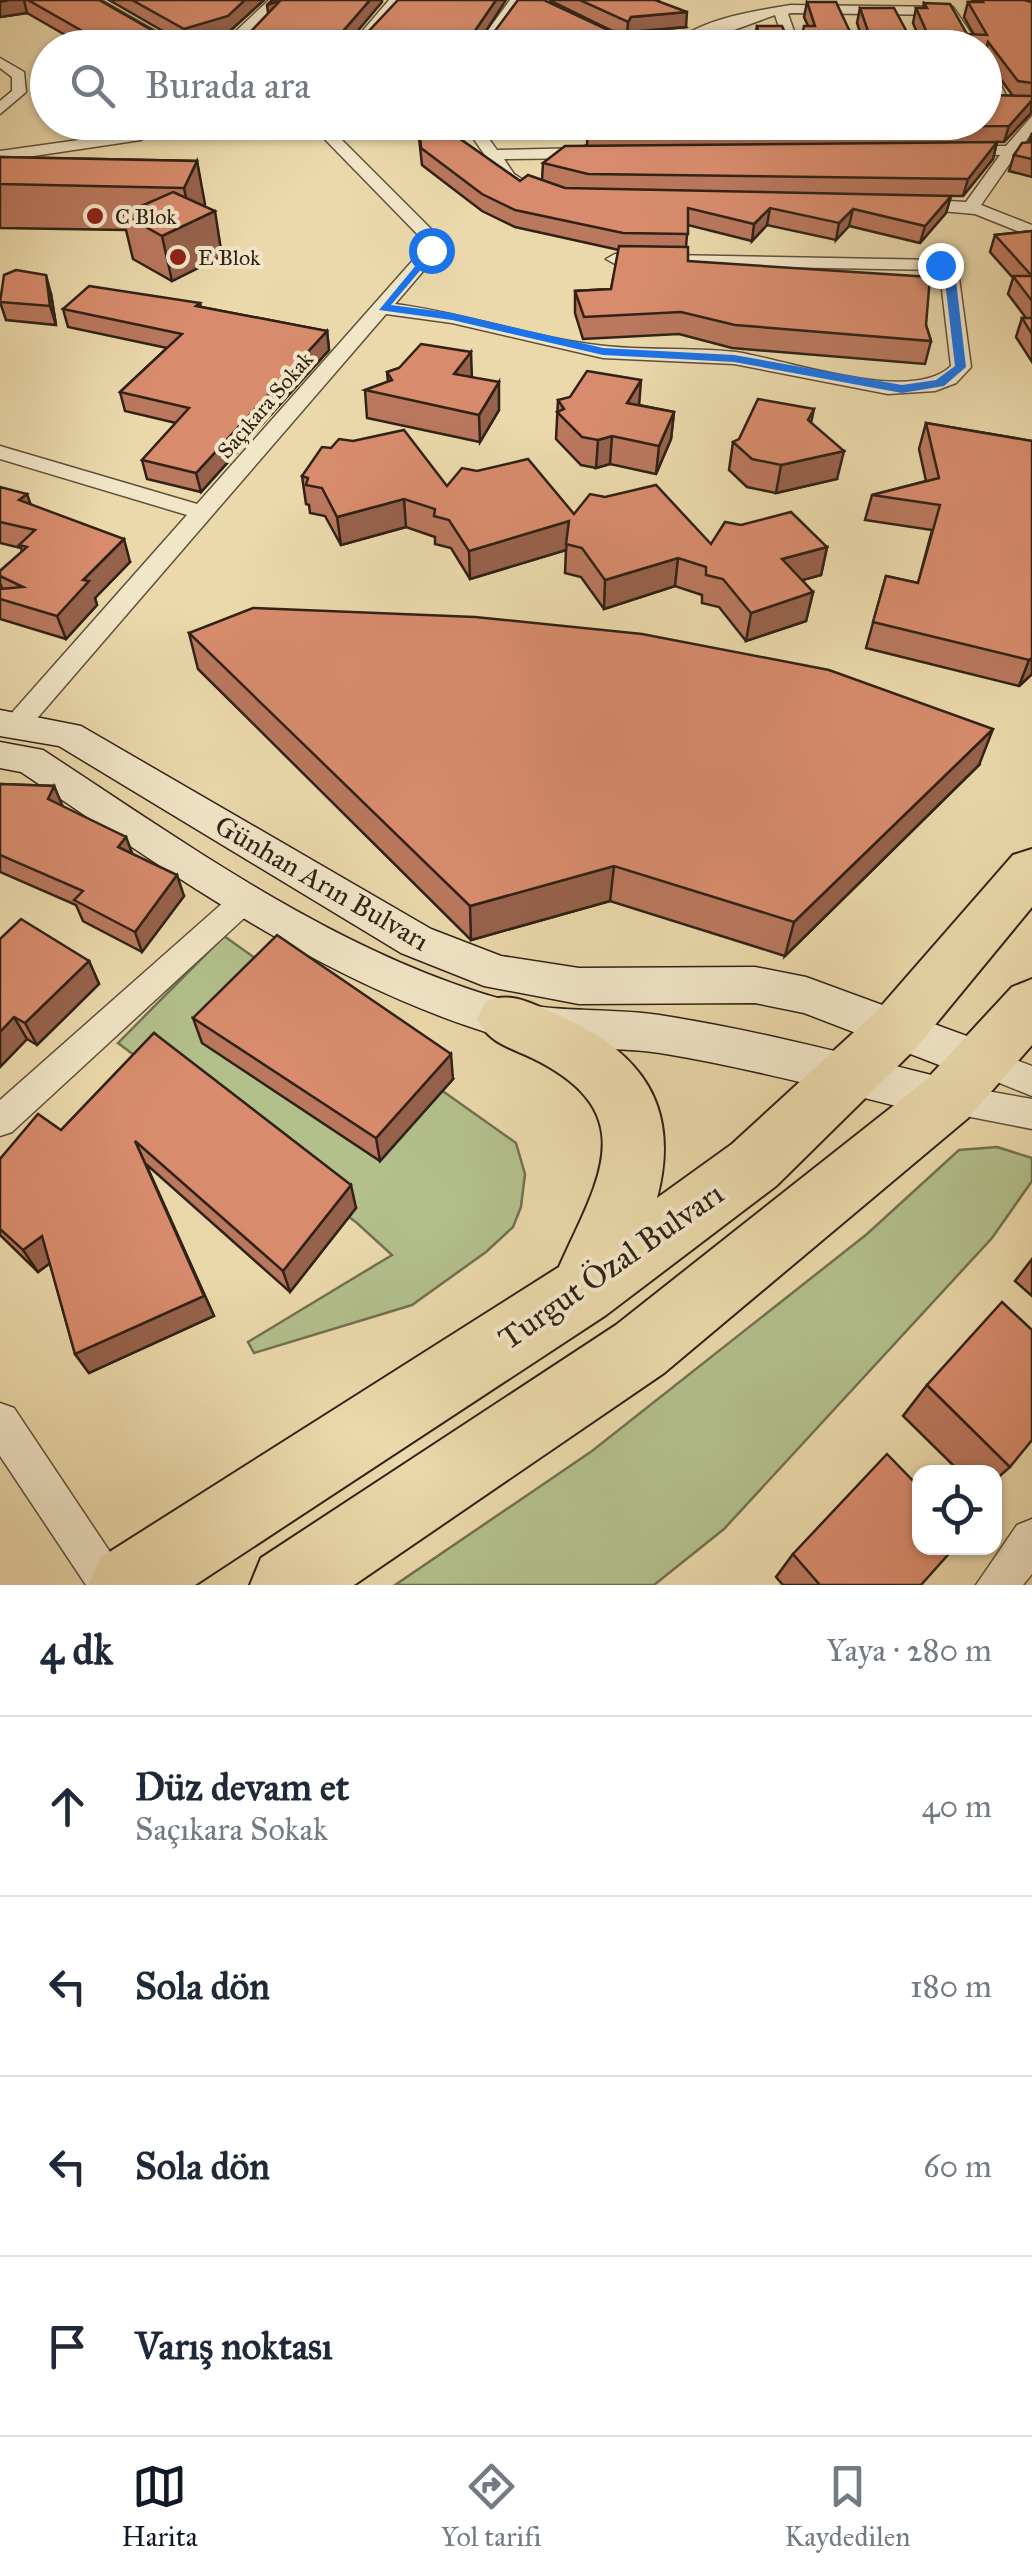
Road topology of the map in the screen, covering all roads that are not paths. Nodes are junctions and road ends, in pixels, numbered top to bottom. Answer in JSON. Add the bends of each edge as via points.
{"nodes":[{"id":1,"x":91,"y":0,"type":"edge"},
{"id":2,"x":277,"y":0,"type":"edge"},
{"id":3,"x":396,"y":0,"type":"edge"},
{"id":4,"x":517,"y":0,"type":"edge"},
{"id":5,"x":529,"y":0,"type":"edge"},
{"id":6,"x":780,"y":11,"type":"junction"},
{"id":7,"x":155,"y":30,"type":"edge"},
{"id":8,"x":244,"y":30,"type":"edge"},
{"id":9,"x":370,"y":30,"type":"edge"},
{"id":10,"x":495,"y":30,"type":"edge"},
{"id":11,"x":594,"y":30,"type":"edge"},
{"id":12,"x":731,"y":30,"type":"edge"},
{"id":13,"x":787,"y":30,"type":"edge"},
{"id":14,"x":964,"y":30,"type":"edge"},
{"id":15,"x":0,"y":62,"type":"edge"},
{"id":16,"x":1002,"y":96,"type":"edge"},
{"id":17,"x":1002,"y":105,"type":"edge"},
{"id":18,"x":1007,"y":105,"type":"junction"},
{"id":19,"x":1032,"y":106,"type":"edge"},
{"id":20,"x":0,"y":108,"type":"edge"},
{"id":21,"x":1032,"y":120,"type":"edge"},
{"id":22,"x":115,"y":140,"type":"edge"},
{"id":23,"x":333,"y":140,"type":"edge"},
{"id":24,"x":481,"y":140,"type":"edge"},
{"id":25,"x":933,"y":148,"type":"edge"},
{"id":26,"x":1011,"y":150,"type":"junction"},
{"id":27,"x":607,"y":152,"type":"edge"},
{"id":28,"x":1032,"y":152,"type":"edge"},
{"id":29,"x":491,"y":155,"type":"junction"},
{"id":30,"x":0,"y":156,"type":"edge"},
{"id":31,"x":552,"y":194,"type":"edge"},
{"id":32,"x":896,"y":203,"type":"edge"},
{"id":33,"x":973,"y":205,"type":"junction"},
{"id":34,"x":1032,"y":232,"type":"edge"},
{"id":35,"x":615,"y":258,"type":"edge"},
{"id":36,"x":383,"y":308,"type":"junction"},
{"id":37,"x":0,"y":452,"type":"edge"},
{"id":38,"x":204,"y":513,"type":"junction"},
{"id":39,"x":5,"y":737,"type":"edge"},
{"id":40,"x":1032,"y":870,"type":"edge"},
{"id":41,"x":244,"y":901,"type":"junction"},
{"id":42,"x":1032,"y":1004,"type":"edge"},
{"id":43,"x":506,"y":1019,"type":"junction"},
{"id":44,"x":873,"y":1052,"type":"junction"},
{"id":45,"x":986,"y":1080,"type":"edge"},
{"id":46,"x":1032,"y":1114,"type":"edge"},
{"id":47,"x":0,"y":1121,"type":"edge"},
{"id":48,"x":582,"y":1291,"type":"junction"},
{"id":49,"x":0,"y":1422,"type":"edge"},
{"id":50,"x":1032,"y":1540,"type":"edge"},
{"id":51,"x":110,"y":1585,"type":"edge"},
{"id":52,"x":127,"y":1585,"type":"edge"},
{"id":53,"x":288,"y":1585,"type":"edge"},
{"id":54,"x":997,"y":1585,"type":"edge"}],
"edges":[{"from":1,"to":7,"type":"street","via":[[134,14]]},
{"from":2,"to":8,"type":"street"},
{"from":3,"to":9,"type":"street"},
{"from":4,"to":10,"type":"street"},
{"from":5,"to":11,"type":"street"},
{"from":6,"to":12,"type":"street"},
{"from":6,"to":13,"type":"street"},
{"from":6,"to":14,"type":"street","via":[[953,11]]},
{"from":15,"to":20,"type":"street","via":[[19,75],[18,92]]},
{"from":16,"to":18,"type":"street"},
{"from":17,"to":18,"type":"street"},
{"from":18,"to":19,"type":"street"},
{"from":21,"to":26,"type":"street"},
{"from":22,"to":30,"type":"street"},
{"from":23,"to":36,"type":"street","name":"Saçıkara Sokak","via":[[434,240]]},
{"from":24,"to":29,"type":"street"},
{"from":25,"to":26,"type":"street"},
{"from":26,"to":28,"type":"street"},
{"from":26,"to":33,"type":"street"},
{"from":27,"to":29,"type":"street"},
{"from":29,"to":31,"type":"street","via":[[508,177]]},
{"from":32,"to":33,"type":"street"},
{"from":33,"to":34,"type":"street"},
{"from":35,"to":36,"type":"street","via":[[940,265],[950,272],[960,367],[928,387],[888,388],[734,358],[603,352]]},
{"from":36,"to":38,"type":"street","name":"Saçıkara Sokak"},
{"from":37,"to":38,"type":"street"},
{"from":38,"to":39,"type":"street","name":"Saçıkara Sokak"},
{"from":39,"to":41,"type":"main road","name":"Günhan Arın Bulvarı"},
{"from":39,"to":44,"type":"main road","name":"Günhan Arın Bulvarı","via":[[68,734],[416,941],[499,973],[579,986],[756,985],[806,995]]},
{"from":40,"to":44,"type":"highway","name":"Turgut Özal Bulvarı"},
{"from":41,"to":43,"type":"main road","name":"Günhan Arın Bulvarı","via":[[420,990]]},
{"from":41,"to":47,"type":"street"},
{"from":42,"to":45,"type":"highway"},
{"from":43,"to":44,"type":"main road","name":"Günhan Arın Bulvarı","via":[[760,1052]]},
{"from":43,"to":48,"type":"highway","via":[[587,1059],[620,1089],[635,1120],[628,1197]]},
{"from":44,"to":45,"type":"main road"},
{"from":44,"to":45,"type":"main road"},
{"from":44,"to":48,"type":"highway","name":"Turgut Özal Bulvarı","via":[[754,1165]]},
{"from":45,"to":46,"type":"street"},
{"from":45,"to":53,"type":"highway","via":[[640,1348]]},
{"from":48,"to":52,"type":"highway","name":"Turgut Özal Bulvarı"},
{"from":49,"to":51,"type":"street"},
{"from":50,"to":54,"type":"street"}]}
